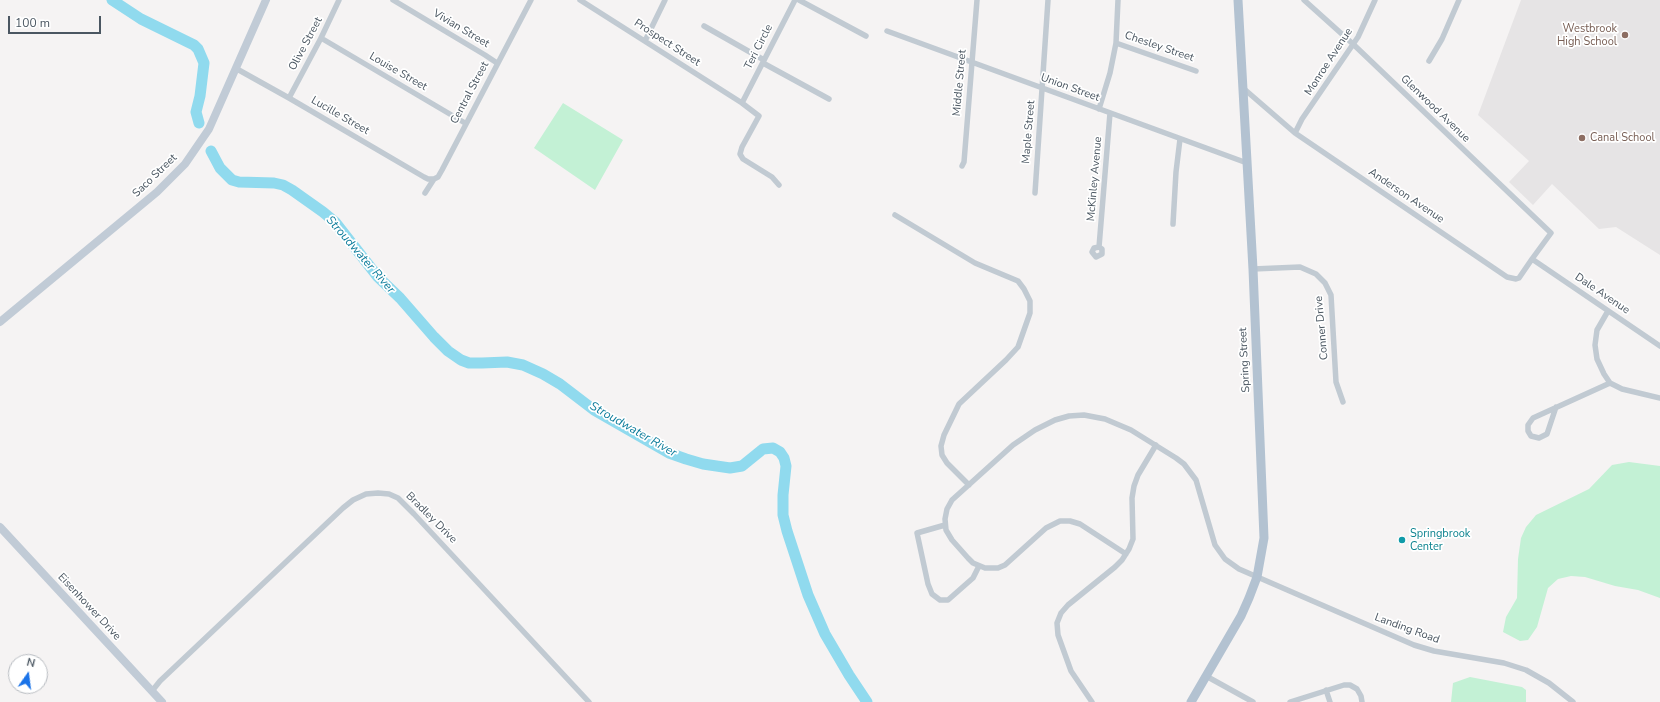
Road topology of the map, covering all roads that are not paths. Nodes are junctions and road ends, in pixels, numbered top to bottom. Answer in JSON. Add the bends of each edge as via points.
{"nodes":[{"id":1,"x":266,"y":0,"type":"edge"},
{"id":2,"x":339,"y":0,"type":"edge"},
{"id":3,"x":393,"y":0,"type":"edge"},
{"id":4,"x":531,"y":0,"type":"edge"},
{"id":5,"x":580,"y":0,"type":"edge"},
{"id":6,"x":665,"y":0,"type":"edge"},
{"id":7,"x":795,"y":0,"type":"edge"},
{"id":8,"x":799,"y":0,"type":"edge"},
{"id":9,"x":977,"y":0,"type":"edge"},
{"id":10,"x":1048,"y":0,"type":"edge"},
{"id":11,"x":1118,"y":0,"type":"edge"},
{"id":12,"x":1238,"y":0,"type":"edge"},
{"id":13,"x":1304,"y":0,"type":"edge"},
{"id":14,"x":1375,"y":0,"type":"edge"},
{"id":15,"x":1459,"y":0,"type":"edge"},
{"id":16,"x":704,"y":26,"type":"dead end"},
{"id":17,"x":887,"y":31,"type":"dead end"},
{"id":18,"x":866,"y":36,"type":"dead end"},
{"id":19,"x":322,"y":38,"type":"junction"},
{"id":20,"x":645,"y":41,"type":"junction"},
{"id":21,"x":1116,"y":43,"type":"junction"},
{"id":22,"x":1353,"y":44,"type":"junction"},
{"id":23,"x":1429,"y":61,"type":"dead end"},
{"id":24,"x":763,"y":62,"type":"junction"},
{"id":25,"x":972,"y":62,"type":"junction"},
{"id":26,"x":497,"y":63,"type":"junction"},
{"id":27,"x":237,"y":69,"type":"junction"},
{"id":28,"x":1196,"y":71,"type":"dead end"},
{"id":29,"x":1043,"y":88,"type":"junction"},
{"id":30,"x":1243,"y":88,"type":"junction"},
{"id":31,"x":289,"y":98,"type":"junction"},
{"id":32,"x":829,"y":99,"type":"dead end"},
{"id":33,"x":742,"y":103,"type":"junction"},
{"id":34,"x":1099,"y":109,"type":"junction"},
{"id":35,"x":1110,"y":113,"type":"junction"},
{"id":36,"x":465,"y":123,"type":"junction"},
{"id":37,"x":1295,"y":133,"type":"junction"},
{"id":38,"x":1180,"y":139,"type":"junction"},
{"id":39,"x":1247,"y":163,"type":"junction"},
{"id":40,"x":962,"y":166,"type":"dead end"},
{"id":41,"x":434,"y":179,"type":"junction"},
{"id":42,"x":779,"y":185,"type":"dead end"},
{"id":43,"x":1035,"y":193,"type":"dead end"},
{"id":44,"x":425,"y":194,"type":"dead end"},
{"id":45,"x":895,"y":215,"type":"dead end"},
{"id":46,"x":1173,"y":224,"type":"dead end"},
{"id":47,"x":1551,"y":233,"type":"joint"},
{"id":48,"x":1099,"y":247,"type":"dead end"},
{"id":49,"x":1532,"y":259,"type":"junction"},
{"id":50,"x":1253,"y":269,"type":"junction"},
{"id":51,"x":1608,"y":310,"type":"junction"},
{"id":52,"x":0,"y":322,"type":"edge"},
{"id":53,"x":1660,"y":346,"type":"edge"},
{"id":54,"x":1610,"y":383,"type":"junction"},
{"id":55,"x":1660,"y":398,"type":"edge"},
{"id":56,"x":1343,"y":402,"type":"dead end"},
{"id":57,"x":1556,"y":407,"type":"junction"},
{"id":58,"x":1156,"y":446,"type":"junction"},
{"id":59,"x":968,"y":485,"type":"junction"},
{"id":60,"x":945,"y":525,"type":"junction"},
{"id":61,"x":0,"y":527,"type":"edge"},
{"id":62,"x":1126,"y":554,"type":"junction"},
{"id":63,"x":979,"y":566,"type":"junction"},
{"id":64,"x":1257,"y":577,"type":"junction"},
{"id":65,"x":1206,"y":676,"type":"junction"},
{"id":66,"x":1326,"y":690,"type":"junction"},
{"id":67,"x":152,"y":691,"type":"junction"},
{"id":68,"x":162,"y":702,"type":"edge"},
{"id":69,"x":589,"y":702,"type":"edge"},
{"id":70,"x":1092,"y":702,"type":"edge"},
{"id":71,"x":1191,"y":702,"type":"edge"},
{"id":72,"x":1253,"y":702,"type":"edge"},
{"id":73,"x":1290,"y":702,"type":"edge"},
{"id":74,"x":1330,"y":702,"type":"edge"},
{"id":75,"x":1362,"y":702,"type":"edge"},
{"id":76,"x":1573,"y":702,"type":"edge"}],
"edges":[{"from":1,"to":27,"type":"main road","name":"Saco Street"},
{"from":2,"to":19,"type":"street","name":"Olive Street"},
{"from":3,"to":26,"type":"street","name":"Vivian Street"},
{"from":4,"to":26,"type":"street","name":"Central Street"},
{"from":5,"to":20,"type":"street","name":"Prospect Street"},
{"from":6,"to":20,"type":"street"},
{"from":7,"to":24,"type":"street","name":"Teri Circle"},
{"from":8,"to":18,"type":"street"},
{"from":9,"to":25,"type":"street","name":"Middle Street"},
{"from":10,"to":29,"type":"street","name":"Maple Street"},
{"from":11,"to":21,"type":"street"},
{"from":12,"to":30,"type":"main road","name":"Spring Street"},
{"from":13,"to":22,"type":"street","name":"Glenwood Avenue"},
{"from":14,"to":22,"type":"street","name":"Monroe Avenue"},
{"from":15,"to":23,"type":"street"},
{"from":16,"to":24,"type":"street"},
{"from":17,"to":25,"type":"street","name":"Union Street"},
{"from":19,"to":31,"type":"street","name":"Olive Street"},
{"from":19,"to":36,"type":"street","name":"Louise Street"},
{"from":20,"to":33,"type":"street","name":"Prospect Street"},
{"from":21,"to":28,"type":"street","name":"Chesley Street"},
{"from":21,"to":34,"type":"street"},
{"from":22,"to":37,"type":"street","name":"Monroe Avenue"},
{"from":22,"to":47,"type":"street","name":"Glenwood Avenue"},
{"from":24,"to":32,"type":"street"},
{"from":24,"to":33,"type":"street","name":"Teri Circle"},
{"from":25,"to":29,"type":"street","name":"Union Street"},
{"from":25,"to":40,"type":"street","name":"Middle Street"},
{"from":26,"to":36,"type":"street","name":"Central Street"},
{"from":27,"to":31,"type":"street","name":"Lucille Street"},
{"from":27,"to":52,"type":"main road","name":"Saco Street","via":[[209,129],[173,177]]},
{"from":29,"to":34,"type":"street","name":"Union Street"},
{"from":29,"to":43,"type":"street","name":"Maple Street"},
{"from":30,"to":37,"type":"street","name":"Anderson Avenue"},
{"from":30,"to":39,"type":"main road","name":"Spring Street"},
{"from":31,"to":41,"type":"street","name":"Lucille Street","via":[[424,177]]},
{"from":33,"to":42,"type":"street","name":"Prospect Street","via":[[759,116],[740,154]]},
{"from":34,"to":35,"type":"street","name":"Union Street"},
{"from":35,"to":38,"type":"street","name":"Union Street"},
{"from":35,"to":48,"type":"street","name":"McKinley Avenue"},
{"from":36,"to":41,"type":"street","name":"Central Street","via":[[438,177]]},
{"from":37,"to":49,"type":"street","name":"Anderson Avenue","via":[[1507,277],[1518,278]]},
{"from":38,"to":39,"type":"street","name":"Union Street"},
{"from":38,"to":46,"type":"street"},
{"from":39,"to":50,"type":"main road","name":"Spring Street"},
{"from":41,"to":44,"type":"street","name":"Central Street"},
{"from":45,"to":59,"type":"street","via":[[975,263],[1018,282],[1030,301],[1030,313],[1018,347],[959,404],[944,435],[942,455]]},
{"from":47,"to":49,"type":"street","name":"Anderson Avenue"},
{"from":49,"to":51,"type":"street","name":"Dale Avenue"},
{"from":50,"to":56,"type":"street","name":"Conner Drive","via":[[1300,267],[1316,274],[1325,282],[1331,295],[1336,382]]},
{"from":50,"to":64,"type":"main road","name":"Spring Street","via":[[1264,516],[1264,538]]},
{"from":51,"to":53,"type":"street","name":"Dale Avenue"},
{"from":51,"to":54,"type":"street","via":[[1597,330],[1595,345],[1600,366]]},
{"from":54,"to":55,"type":"street"},
{"from":54,"to":57,"type":"street"},
{"from":57,"to":57,"type":"street","via":[[1547,434],[1539,438],[1531,436],[1527,427],[1530,420]]},
{"from":58,"to":59,"type":"street","name":"Landing Road","via":[[1105,418],[1069,416],[1049,422],[1013,445]]},
{"from":58,"to":62,"type":"street","via":[[1134,486],[1132,539]]},
{"from":58,"to":64,"type":"street","name":"Landing Road","via":[[1184,464],[1196,480],[1212,538],[1220,552],[1235,567]]},
{"from":59,"to":60,"type":"street","name":"Landing Road","via":[[949,504]]},
{"from":60,"to":63,"type":"street","via":[[952,540]]},
{"from":60,"to":63,"type":"street","via":[[917,533],[932,594],[940,600],[948,600],[973,578]]},
{"from":61,"to":67,"type":"main road","name":"Eisenhower Drive"},
{"from":62,"to":63,"type":"street","via":[[1085,527],[1065,521],[1055,522],[1046,528],[1005,565],[989,569]]},
{"from":62,"to":70,"type":"street","via":[[1115,568],[1068,605],[1057,623],[1058,635],[1071,671]]},
{"from":64,"to":65,"type":"main road","name":"Spring Street","via":[[1241,616]]},
{"from":64,"to":76,"type":"street","name":"Landing Road","via":[[1414,645],[1504,663],[1526,670]]},
{"from":65,"to":71,"type":"main road","name":"Spring Street"},
{"from":65,"to":72,"type":"street"},
{"from":66,"to":73,"type":"street"},
{"from":66,"to":74,"type":"street"},
{"from":66,"to":75,"type":"street","via":[[1350,685],[1359,691]]},
{"from":67,"to":68,"type":"main road","name":"Eisenhower Drive"},
{"from":67,"to":69,"type":"street","name":"Bradley Drive","via":[[353,500],[366,494],[378,493],[398,498]]}]}
